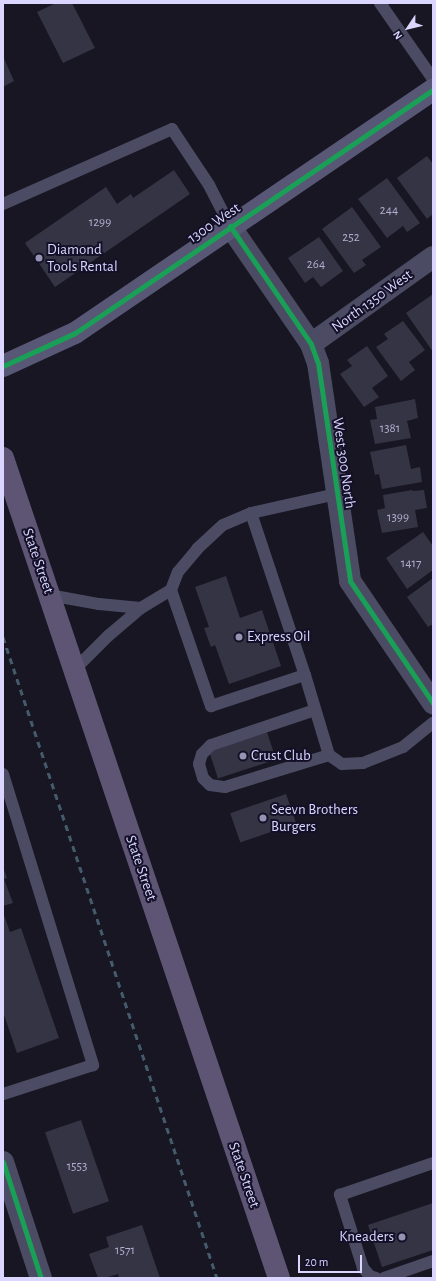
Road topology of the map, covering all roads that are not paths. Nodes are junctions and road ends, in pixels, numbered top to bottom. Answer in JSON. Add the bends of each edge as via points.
{"nodes":[{"id":1,"x":380,"y":3,"type":"edge"},
{"id":2,"x":433,"y":79,"type":"edge"},
{"id":3,"x":433,"y":90,"type":"edge"},
{"id":4,"x":3,"y":204,"type":"edge"},
{"id":5,"x":230,"y":226,"type":"junction"},
{"id":6,"x":433,"y":257,"type":"edge"},
{"id":7,"x":311,"y":344,"type":"junction"},
{"id":8,"x":3,"y":366,"type":"edge"},
{"id":9,"x":3,"y":458,"type":"edge"},
{"id":10,"x":336,"y":494,"type":"junction"},
{"id":11,"x":251,"y":513,"type":"junction"},
{"id":12,"x":171,"y":590,"type":"junction"},
{"id":13,"x":49,"y":595,"type":"junction"},
{"id":14,"x":140,"y":608,"type":"junction"},
{"id":15,"x":74,"y":670,"type":"junction"},
{"id":16,"x":305,"y":675,"type":"junction"},
{"id":17,"x":433,"y":703,"type":"edge"},
{"id":18,"x":315,"y":710,"type":"junction"},
{"id":19,"x":433,"y":723,"type":"edge"},
{"id":20,"x":329,"y":755,"type":"junction"},
{"id":21,"x":4,"y":778,"type":"edge"},
{"id":22,"x":3,"y":1094,"type":"edge"},
{"id":23,"x":3,"y":1162,"type":"edge"},
{"id":24,"x":433,"y":1163,"type":"edge"},
{"id":25,"x":7,"y":1190,"type":"edge"},
{"id":26,"x":433,"y":1261,"type":"edge"},
{"id":27,"x":41,"y":1278,"type":"edge"},
{"id":28,"x":279,"y":1278,"type":"edge"},
{"id":29,"x":376,"y":1278,"type":"edge"},
{"id":30,"x":384,"y":1278,"type":"edge"}],
"edges":[{"from":1,"to":2,"type":"lane"},
{"from":3,"to":5,"type":"street","name":"1300 West"},
{"from":4,"to":5,"type":"lane","via":[[172,129],[209,185]]},
{"from":5,"to":7,"type":"street","name":"West 300 North"},
{"from":5,"to":8,"type":"street","name":"1300 West","via":[[75,332]]},
{"from":6,"to":7,"type":"street","name":"North 1350 West"},
{"from":7,"to":10,"type":"street","name":"West 300 North","via":[[318,363]]},
{"from":9,"to":13,"type":"main road","name":"State Street"},
{"from":10,"to":11,"type":"lane"},
{"from":10,"to":17,"type":"street","name":"West 300 North","via":[[350,581]]},
{"from":11,"to":12,"type":"lane","via":[[223,525],[197,548],[178,572]]},
{"from":11,"to":16,"type":"lane"},
{"from":12,"to":14,"type":"lane"},
{"from":12,"to":16,"type":"lane","via":[[211,706]]},
{"from":13,"to":14,"type":"lane"},
{"from":13,"to":15,"type":"main road","name":"State Street"},
{"from":14,"to":15,"type":"lane"},
{"from":15,"to":28,"type":"main road","name":"State Street"},
{"from":16,"to":18,"type":"lane"},
{"from":18,"to":20,"type":"lane"},
{"from":18,"to":20,"type":"lane","via":[[210,745],[202,754],[199,764],[203,778],[210,785],[226,787]]},
{"from":19,"to":20,"type":"lane","via":[[403,747],[363,763],[342,764]]},
{"from":21,"to":22,"type":"lane","via":[[93,1065]]},
{"from":23,"to":25,"type":"street"},
{"from":24,"to":29,"type":"lane","via":[[340,1195],[363,1268],[370,1276]]},
{"from":25,"to":27,"type":"street"},
{"from":26,"to":30,"type":"lane"}]}
